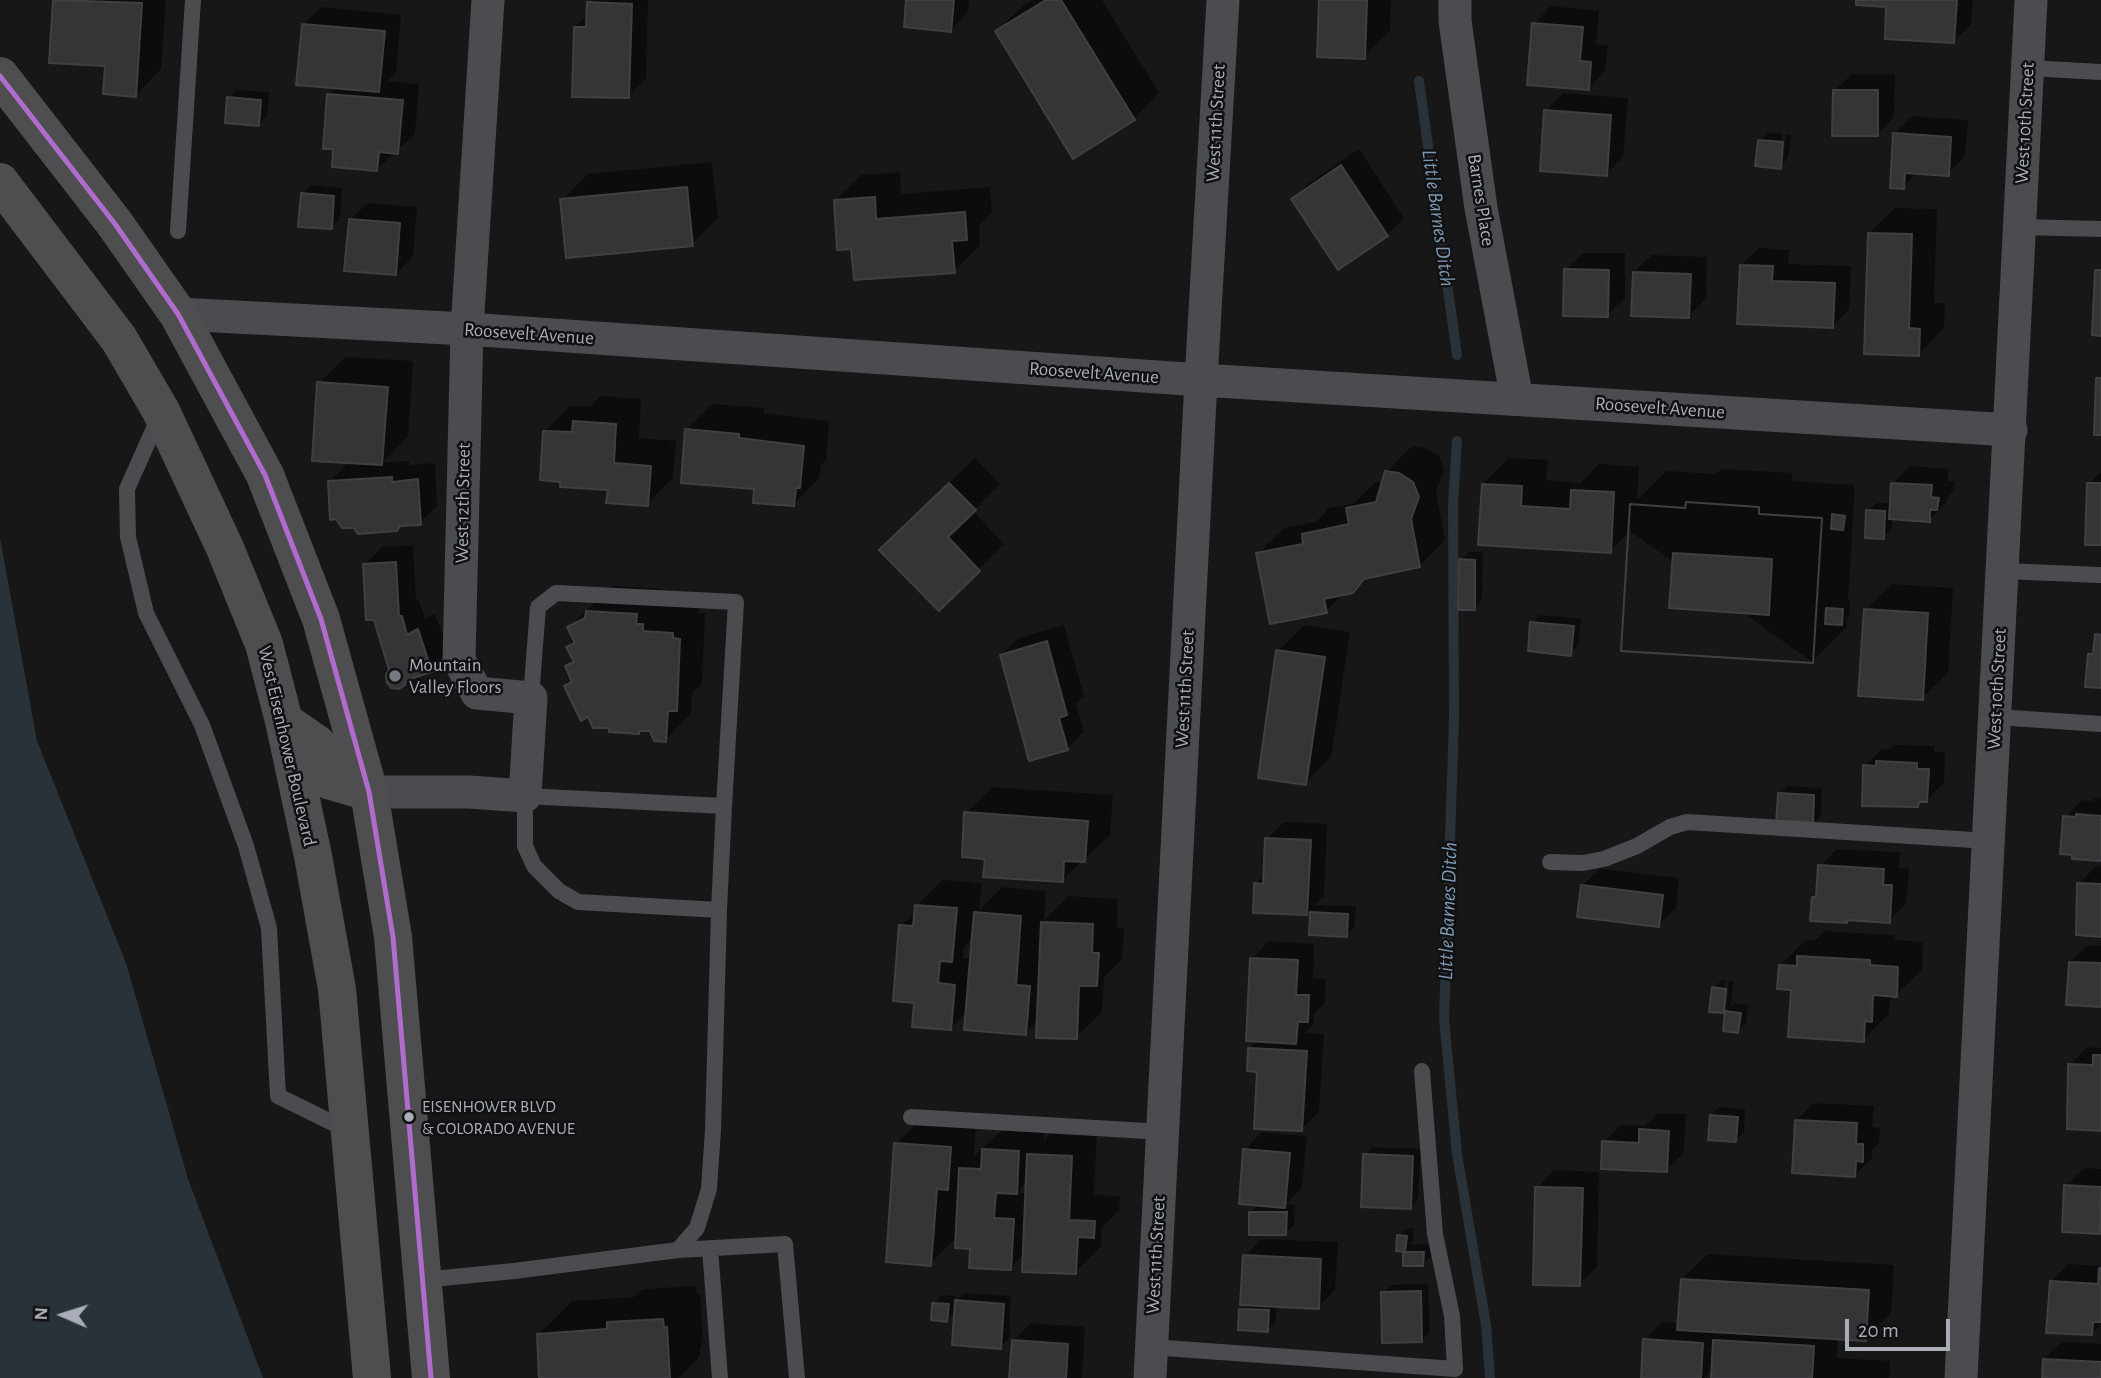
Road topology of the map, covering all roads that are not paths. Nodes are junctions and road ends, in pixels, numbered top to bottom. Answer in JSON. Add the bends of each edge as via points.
{"nodes":[{"id":1,"x":193,"y":0,"type":"edge"},
{"id":2,"x":488,"y":0,"type":"edge"},
{"id":3,"x":1223,"y":0,"type":"edge"},
{"id":4,"x":1455,"y":0,"type":"edge"},
{"id":5,"x":2031,"y":0,"type":"edge"},
{"id":6,"x":2028,"y":68,"type":"junction"},
{"id":7,"x":2101,"y":72,"type":"edge"},
{"id":8,"x":0,"y":76,"type":"edge"},
{"id":9,"x":0,"y":182,"type":"edge"},
{"id":10,"x":2020,"y":227,"type":"junction"},
{"id":11,"x":2101,"y":229,"type":"edge"},
{"id":12,"x":178,"y":231,"type":"dead end"},
{"id":13,"x":178,"y":314,"type":"junction"},
{"id":14,"x":467,"y":329,"type":"junction"},
{"id":15,"x":1201,"y":380,"type":"junction"},
{"id":16,"x":1517,"y":399,"type":"junction"},
{"id":17,"x":161,"y":411,"type":"junction"},
{"id":18,"x":2011,"y":430,"type":"junction"},
{"id":19,"x":2004,"y":570,"type":"junction"},
{"id":20,"x":2101,"y":575,"type":"edge"},
{"id":21,"x":531,"y":698,"type":"junction"},
{"id":22,"x":1996,"y":718,"type":"junction"},
{"id":23,"x":284,"y":721,"type":"junction"},
{"id":24,"x":2101,"y":724,"type":"edge"},
{"id":25,"x":369,"y":792,"type":"junction"},
{"id":26,"x":525,"y":796,"type":"junction"},
{"id":27,"x":724,"y":806,"type":"junction"},
{"id":28,"x":1989,"y":841,"type":"junction"},
{"id":29,"x":1550,"y":862,"type":"dead end"},
{"id":30,"x":719,"y":909,"type":"junction"},
{"id":31,"x":1422,"y":1071,"type":"dead end"},
{"id":32,"x":911,"y":1117,"type":"dead end"},
{"id":33,"x":350,"y":1132,"type":"junction"},
{"id":34,"x":1163,"y":1132,"type":"junction"},
{"id":35,"x":710,"y":1249,"type":"junction"},
{"id":36,"x":678,"y":1250,"type":"junction"},
{"id":37,"x":422,"y":1280,"type":"junction"},
{"id":38,"x":1151,"y":1362,"type":"edge"},
{"id":39,"x":372,"y":1378,"type":"edge"},
{"id":40,"x":431,"y":1378,"type":"edge"},
{"id":41,"x":720,"y":1378,"type":"edge"},
{"id":42,"x":797,"y":1378,"type":"edge"},
{"id":43,"x":1961,"y":1378,"type":"edge"}],
"edges":[{"from":1,"to":12,"type":"lane"},
{"from":2,"to":14,"type":"street","name":"West 12th Street"},
{"from":3,"to":15,"type":"street","name":"West 11th Street"},
{"from":4,"to":16,"type":"street","name":"Barnes Place","via":[[1480,208]]},
{"from":5,"to":6,"type":"street","name":"West 10th Street"},
{"from":6,"to":7,"type":"lane"},
{"from":6,"to":10,"type":"street","name":"West 10th Street"},
{"from":8,"to":13,"type":"highway"},
{"from":9,"to":17,"type":"highway","name":"West Eisenhower Boulevard","via":[[119,339]]},
{"from":10,"to":11,"type":"lane"},
{"from":10,"to":18,"type":"street","name":"West 10th Street"},
{"from":13,"to":14,"type":"street","name":"Roosevelt Avenue"},
{"from":13,"to":25,"type":"highway","via":[[265,475],[321,619]]},
{"from":14,"to":15,"type":"street","name":"Roosevelt Avenue"},
{"from":14,"to":21,"type":"street","name":"West 12th Street","via":[[459,660],[477,693]]},
{"from":15,"to":16,"type":"street","name":"Roosevelt Avenue"},
{"from":15,"to":34,"type":"street","name":"West 11th Street"},
{"from":16,"to":18,"type":"street","name":"Roosevelt Avenue"},
{"from":17,"to":23,"type":"highway","name":"West Eisenhower Boulevard","via":[[264,644]]},
{"from":17,"to":33,"type":"lane","via":[[127,489],[128,537],[146,613],[202,725],[246,846],[269,928],[278,1096]]},
{"from":18,"to":19,"type":"street","name":"West 10th Street"},
{"from":19,"to":20,"type":"lane"},
{"from":19,"to":22,"type":"street","name":"West 10th Street"},
{"from":21,"to":26,"type":"street"},
{"from":21,"to":27,"type":"lane","via":[[538,607],[556,593],[736,602]]},
{"from":22,"to":24,"type":"lane"},
{"from":22,"to":28,"type":"street","name":"West 10th Street"},
{"from":23,"to":25,"type":"highway","via":[[317,744],[327,780]]},
{"from":23,"to":33,"type":"highway","name":"West Eisenhower Boulevard","via":[[337,989]]},
{"from":25,"to":26,"type":"street"},
{"from":25,"to":37,"type":"highway","via":[[393,937]]},
{"from":26,"to":27,"type":"lane"},
{"from":26,"to":30,"type":"lane","via":[[525,846],[534,866],[559,891],[578,902]]},
{"from":27,"to":30,"type":"lane"},
{"from":28,"to":29,"type":"lane","via":[[1687,822],[1604,859]]},
{"from":28,"to":43,"type":"street","name":"West 10th Street"},
{"from":30,"to":36,"type":"lane","via":[[709,1189],[697,1228]]},
{"from":31,"to":38,"type":"lane","via":[[1436,1234],[1452,1316],[1455,1369]]},
{"from":32,"to":34,"type":"lane"},
{"from":33,"to":39,"type":"highway","name":"West Eisenhower Boulevard"},
{"from":34,"to":38,"type":"street","name":"West 11th Street"},
{"from":35,"to":36,"type":"lane"},
{"from":35,"to":41,"type":"lane"},
{"from":35,"to":42,"type":"lane","via":[[785,1244]]},
{"from":36,"to":37,"type":"lane"},
{"from":37,"to":40,"type":"highway"}]}
